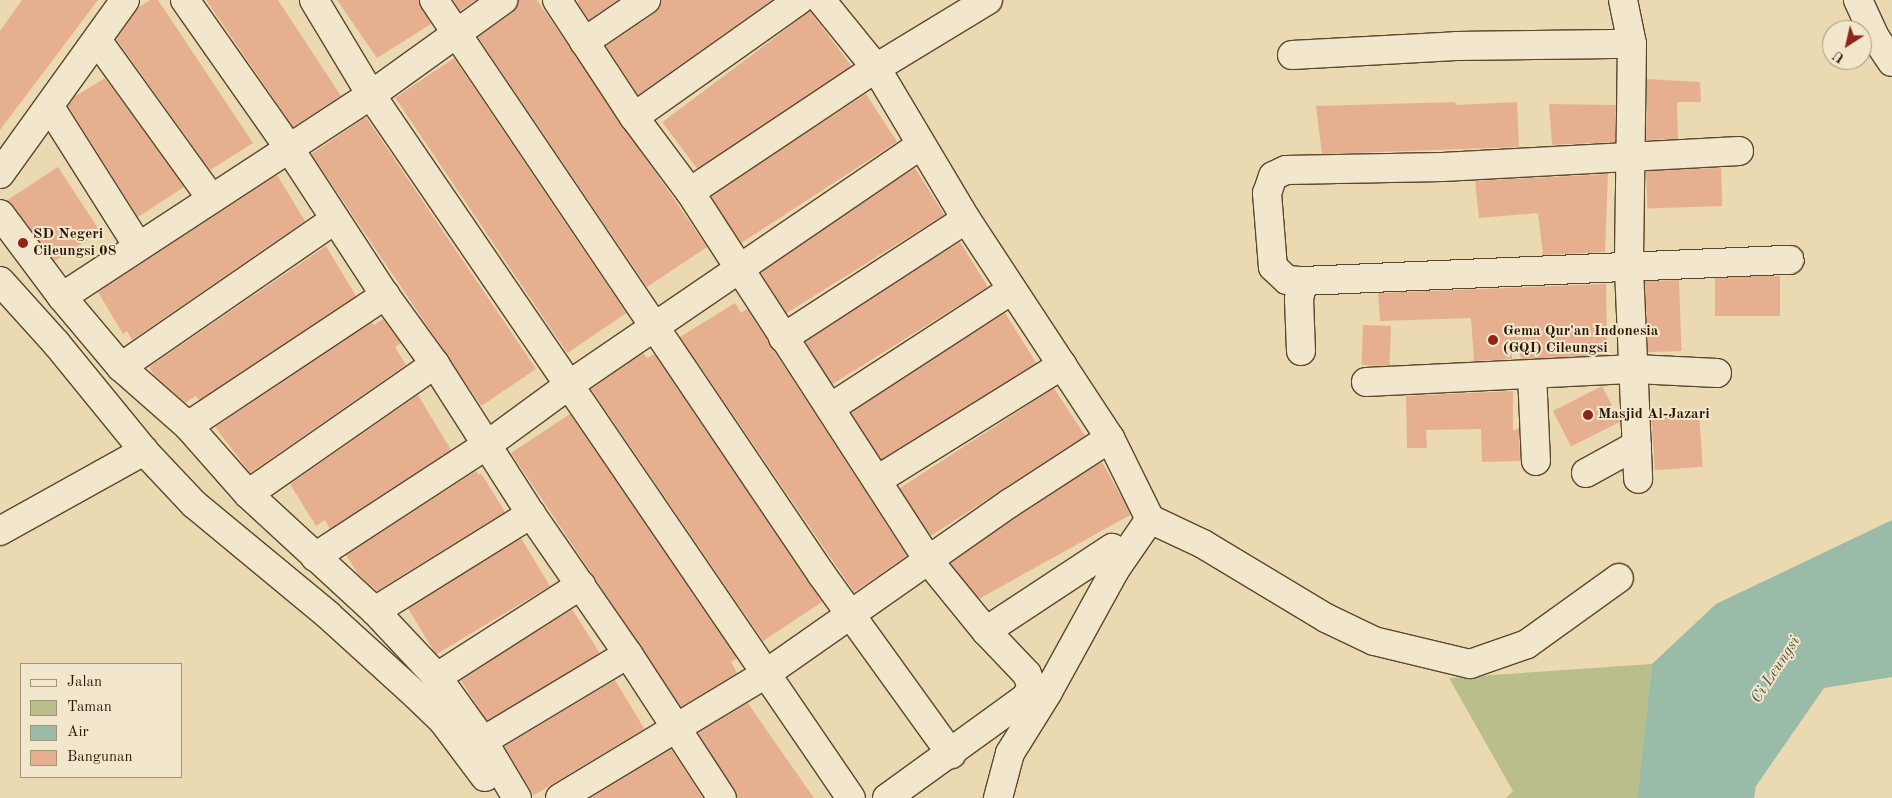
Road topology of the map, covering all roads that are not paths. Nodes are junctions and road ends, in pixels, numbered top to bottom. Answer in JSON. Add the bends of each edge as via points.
{"nodes":[{"id":1,"x":125,"y":0,"type":"edge"},
{"id":2,"x":185,"y":0,"type":"edge"},
{"id":3,"x":314,"y":0,"type":"edge"},
{"id":4,"x":434,"y":0,"type":"edge"},
{"id":5,"x":503,"y":0,"type":"edge"},
{"id":6,"x":557,"y":0,"type":"edge"},
{"id":7,"x":646,"y":0,"type":"edge"},
{"id":8,"x":799,"y":0,"type":"edge"},
{"id":9,"x":821,"y":0,"type":"edge"},
{"id":10,"x":988,"y":0,"type":"edge"},
{"id":11,"x":1623,"y":0,"type":"edge"},
{"id":12,"x":1858,"y":0,"type":"edge"},
{"id":13,"x":457,"y":35,"type":"junction"},
{"id":14,"x":97,"y":40,"type":"junction"},
{"id":15,"x":584,"y":42,"type":"junction"},
{"id":16,"x":1632,"y":44,"type":"junction"},
{"id":17,"x":1292,"y":56,"type":"dead end"},
{"id":18,"x":1892,"y":62,"type":"edge"},
{"id":19,"x":876,"y":68,"type":"junction"},
{"id":20,"x":371,"y":95,"type":"junction"},
{"id":21,"x":50,"y":107,"type":"junction"},
{"id":22,"x":634,"y":117,"type":"junction"},
{"id":23,"x":921,"y":145,"type":"junction"},
{"id":24,"x":289,"y":148,"type":"junction"},
{"id":25,"x":1739,"y":151,"type":"dead end"},
{"id":26,"x":1631,"y":157,"type":"junction"},
{"id":27,"x":0,"y":174,"type":"edge"},
{"id":28,"x":690,"y":192,"type":"junction"},
{"id":29,"x":211,"y":198,"type":"junction"},
{"id":30,"x":0,"y":214,"type":"edge"},
{"id":31,"x":966,"y":219,"type":"junction"},
{"id":32,"x":334,"y":220,"type":"junction"},
{"id":33,"x":138,"y":246,"type":"junction"},
{"id":34,"x":1790,"y":260,"type":"dead end"},
{"id":35,"x":1629,"y":269,"type":"junction"},
{"id":36,"x":739,"y":271,"type":"junction"},
{"id":37,"x":0,"y":281,"type":"edge"},
{"id":38,"x":1303,"y":281,"type":"junction"},
{"id":39,"x":1012,"y":290,"type":"junction"},
{"id":40,"x":385,"y":295,"type":"junction"},
{"id":41,"x":62,"y":297,"type":"junction"},
{"id":42,"x":654,"y":329,"type":"junction"},
{"id":43,"x":783,"y":338,"type":"junction"},
{"id":44,"x":1301,"y":351,"type":"dead end"},
{"id":45,"x":435,"y":364,"type":"junction"},
{"id":46,"x":1062,"y":365,"type":"junction"},
{"id":47,"x":121,"y":367,"type":"junction"},
{"id":48,"x":1636,"y":369,"type":"junction"},
{"id":49,"x":1717,"y":373,"type":"dead end"},
{"id":50,"x":1532,"y":374,"type":"junction"},
{"id":51,"x":1366,"y":382,"type":"dead end"},
{"id":52,"x":569,"y":385,"type":"junction"},
{"id":53,"x":830,"y":408,"type":"junction"},
{"id":54,"x":188,"y":426,"type":"junction"},
{"id":55,"x":1110,"y":438,"type":"junction"},
{"id":56,"x":487,"y":445,"type":"junction"},
{"id":57,"x":1637,"y":445,"type":"junction"},
{"id":58,"x":144,"y":451,"type":"junction"},
{"id":59,"x":1536,"y":461,"type":"dead end"},
{"id":60,"x":1586,"y":474,"type":"dead end"},
{"id":61,"x":879,"y":479,"type":"junction"},
{"id":62,"x":1638,"y":479,"type":"dead end"},
{"id":63,"x":248,"y":494,"type":"junction"},
{"id":64,"x":531,"y":514,"type":"junction"},
{"id":65,"x":1150,"y":518,"type":"junction"},
{"id":66,"x":0,"y":531,"type":"edge"},
{"id":67,"x":1112,"y":548,"type":"dead end"},
{"id":68,"x":316,"y":557,"type":"junction"},
{"id":69,"x":928,"y":560,"type":"junction"},
{"id":70,"x":1619,"y":578,"type":"dead end"},
{"id":71,"x":581,"y":585,"type":"junction"},
{"id":72,"x":375,"y":611,"type":"junction"},
{"id":73,"x":849,"y":614,"type":"junction"},
{"id":74,"x":986,"y":631,"type":"junction"},
{"id":75,"x":628,"y":654,"type":"junction"},
{"id":76,"x":767,"y":673,"type":"junction"},
{"id":77,"x":437,"y":677,"type":"junction"},
{"id":78,"x":1040,"y":690,"type":"junction"},
{"id":79,"x":677,"y":729,"type":"junction"},
{"id":80,"x":483,"y":741,"type":"junction"},
{"id":81,"x":951,"y":754,"type":"junction"},
{"id":82,"x":497,"y":798,"type":"edge"},
{"id":83,"x":517,"y":798,"type":"edge"},
{"id":84,"x":560,"y":798,"type":"edge"},
{"id":85,"x":722,"y":798,"type":"edge"},
{"id":86,"x":851,"y":798,"type":"edge"},
{"id":87,"x":887,"y":798,"type":"edge"},
{"id":88,"x":998,"y":798,"type":"edge"}],
"edges":[{"from":1,"to":14,"type":"street"},
{"from":2,"to":24,"type":"street"},
{"from":3,"to":20,"type":"street"},
{"from":4,"to":13,"type":"street"},
{"from":5,"to":13,"type":"street"},
{"from":6,"to":15,"type":"street"},
{"from":7,"to":15,"type":"street"},
{"from":8,"to":22,"type":"street"},
{"from":9,"to":19,"type":"street"},
{"from":10,"to":19,"type":"street"},
{"from":11,"to":16,"type":"street"},
{"from":12,"to":18,"type":"street","via":[[1875,37]]},
{"from":13,"to":20,"type":"street"},
{"from":13,"to":42,"type":"street"},
{"from":14,"to":21,"type":"street"},
{"from":14,"to":29,"type":"street"},
{"from":15,"to":22,"type":"street"},
{"from":16,"to":17,"type":"street","via":[[1456,46]]},
{"from":16,"to":26,"type":"street"},
{"from":19,"to":23,"type":"street"},
{"from":19,"to":28,"type":"street"},
{"from":20,"to":24,"type":"street"},
{"from":20,"to":52,"type":"street"},
{"from":21,"to":27,"type":"street"},
{"from":21,"to":33,"type":"street"},
{"from":22,"to":28,"type":"street"},
{"from":23,"to":31,"type":"street"},
{"from":23,"to":36,"type":"street"},
{"from":24,"to":29,"type":"street"},
{"from":24,"to":32,"type":"street"},
{"from":25,"to":26,"type":"street"},
{"from":26,"to":35,"type":"street"},
{"from":26,"to":38,"type":"street","via":[[1442,167],[1286,170],[1277,173],[1267,193],[1273,267],[1287,280]]},
{"from":28,"to":36,"type":"street"},
{"from":29,"to":33,"type":"street"},
{"from":30,"to":41,"type":"street"},
{"from":31,"to":39,"type":"street"},
{"from":31,"to":43,"type":"street"},
{"from":32,"to":40,"type":"street"},
{"from":32,"to":47,"type":"street"},
{"from":33,"to":41,"type":"street"},
{"from":34,"to":35,"type":"street"},
{"from":35,"to":38,"type":"street"},
{"from":35,"to":48,"type":"street"},
{"from":36,"to":42,"type":"street"},
{"from":36,"to":43,"type":"street"},
{"from":37,"to":58,"type":"street","via":[[56,343]]},
{"from":38,"to":44,"type":"street","via":[[1299,299]]},
{"from":39,"to":46,"type":"street"},
{"from":39,"to":53,"type":"street"},
{"from":40,"to":45,"type":"street"},
{"from":40,"to":54,"type":"street"},
{"from":41,"to":47,"type":"street"},
{"from":42,"to":52,"type":"street"},
{"from":42,"to":73,"type":"street"},
{"from":43,"to":53,"type":"street"},
{"from":45,"to":56,"type":"street"},
{"from":45,"to":63,"type":"street"},
{"from":46,"to":55,"type":"street"},
{"from":46,"to":61,"type":"street"},
{"from":47,"to":54,"type":"street"},
{"from":48,"to":49,"type":"street"},
{"from":48,"to":50,"type":"street"},
{"from":48,"to":57,"type":"street"},
{"from":50,"to":51,"type":"street"},
{"from":50,"to":59,"type":"street"},
{"from":52,"to":56,"type":"street"},
{"from":52,"to":76,"type":"street"},
{"from":53,"to":61,"type":"street"},
{"from":54,"to":63,"type":"street"},
{"from":55,"to":65,"type":"street"},
{"from":55,"to":69,"type":"street"},
{"from":56,"to":64,"type":"street"},
{"from":56,"to":68,"type":"street"},
{"from":57,"to":60,"type":"street"},
{"from":57,"to":62,"type":"street"},
{"from":58,"to":66,"type":"street"},
{"from":58,"to":82,"type":"street","via":[[233,539],[328,615],[443,721],[475,761]]},
{"from":61,"to":69,"type":"street"},
{"from":63,"to":68,"type":"street"},
{"from":64,"to":71,"type":"street"},
{"from":64,"to":72,"type":"street"},
{"from":65,"to":70,"type":"street","via":[[1239,564],[1326,618],[1374,640],[1470,664],[1527,644]]},
{"from":65,"to":78,"type":"street"},
{"from":67,"to":74,"type":"street"},
{"from":68,"to":72,"type":"street"},
{"from":69,"to":73,"type":"street"},
{"from":69,"to":74,"type":"street"},
{"from":71,"to":75,"type":"street"},
{"from":71,"to":77,"type":"street"},
{"from":72,"to":77,"type":"street"},
{"from":73,"to":76,"type":"street"},
{"from":73,"to":81,"type":"street"},
{"from":74,"to":78,"type":"street"},
{"from":75,"to":79,"type":"street"},
{"from":75,"to":80,"type":"street"},
{"from":76,"to":79,"type":"street"},
{"from":76,"to":86,"type":"street"},
{"from":77,"to":80,"type":"street"},
{"from":78,"to":81,"type":"street"},
{"from":78,"to":88,"type":"street","via":[[1010,753]]},
{"from":79,"to":84,"type":"street"},
{"from":79,"to":85,"type":"street"},
{"from":80,"to":83,"type":"street"},
{"from":81,"to":87,"type":"street"}]}
